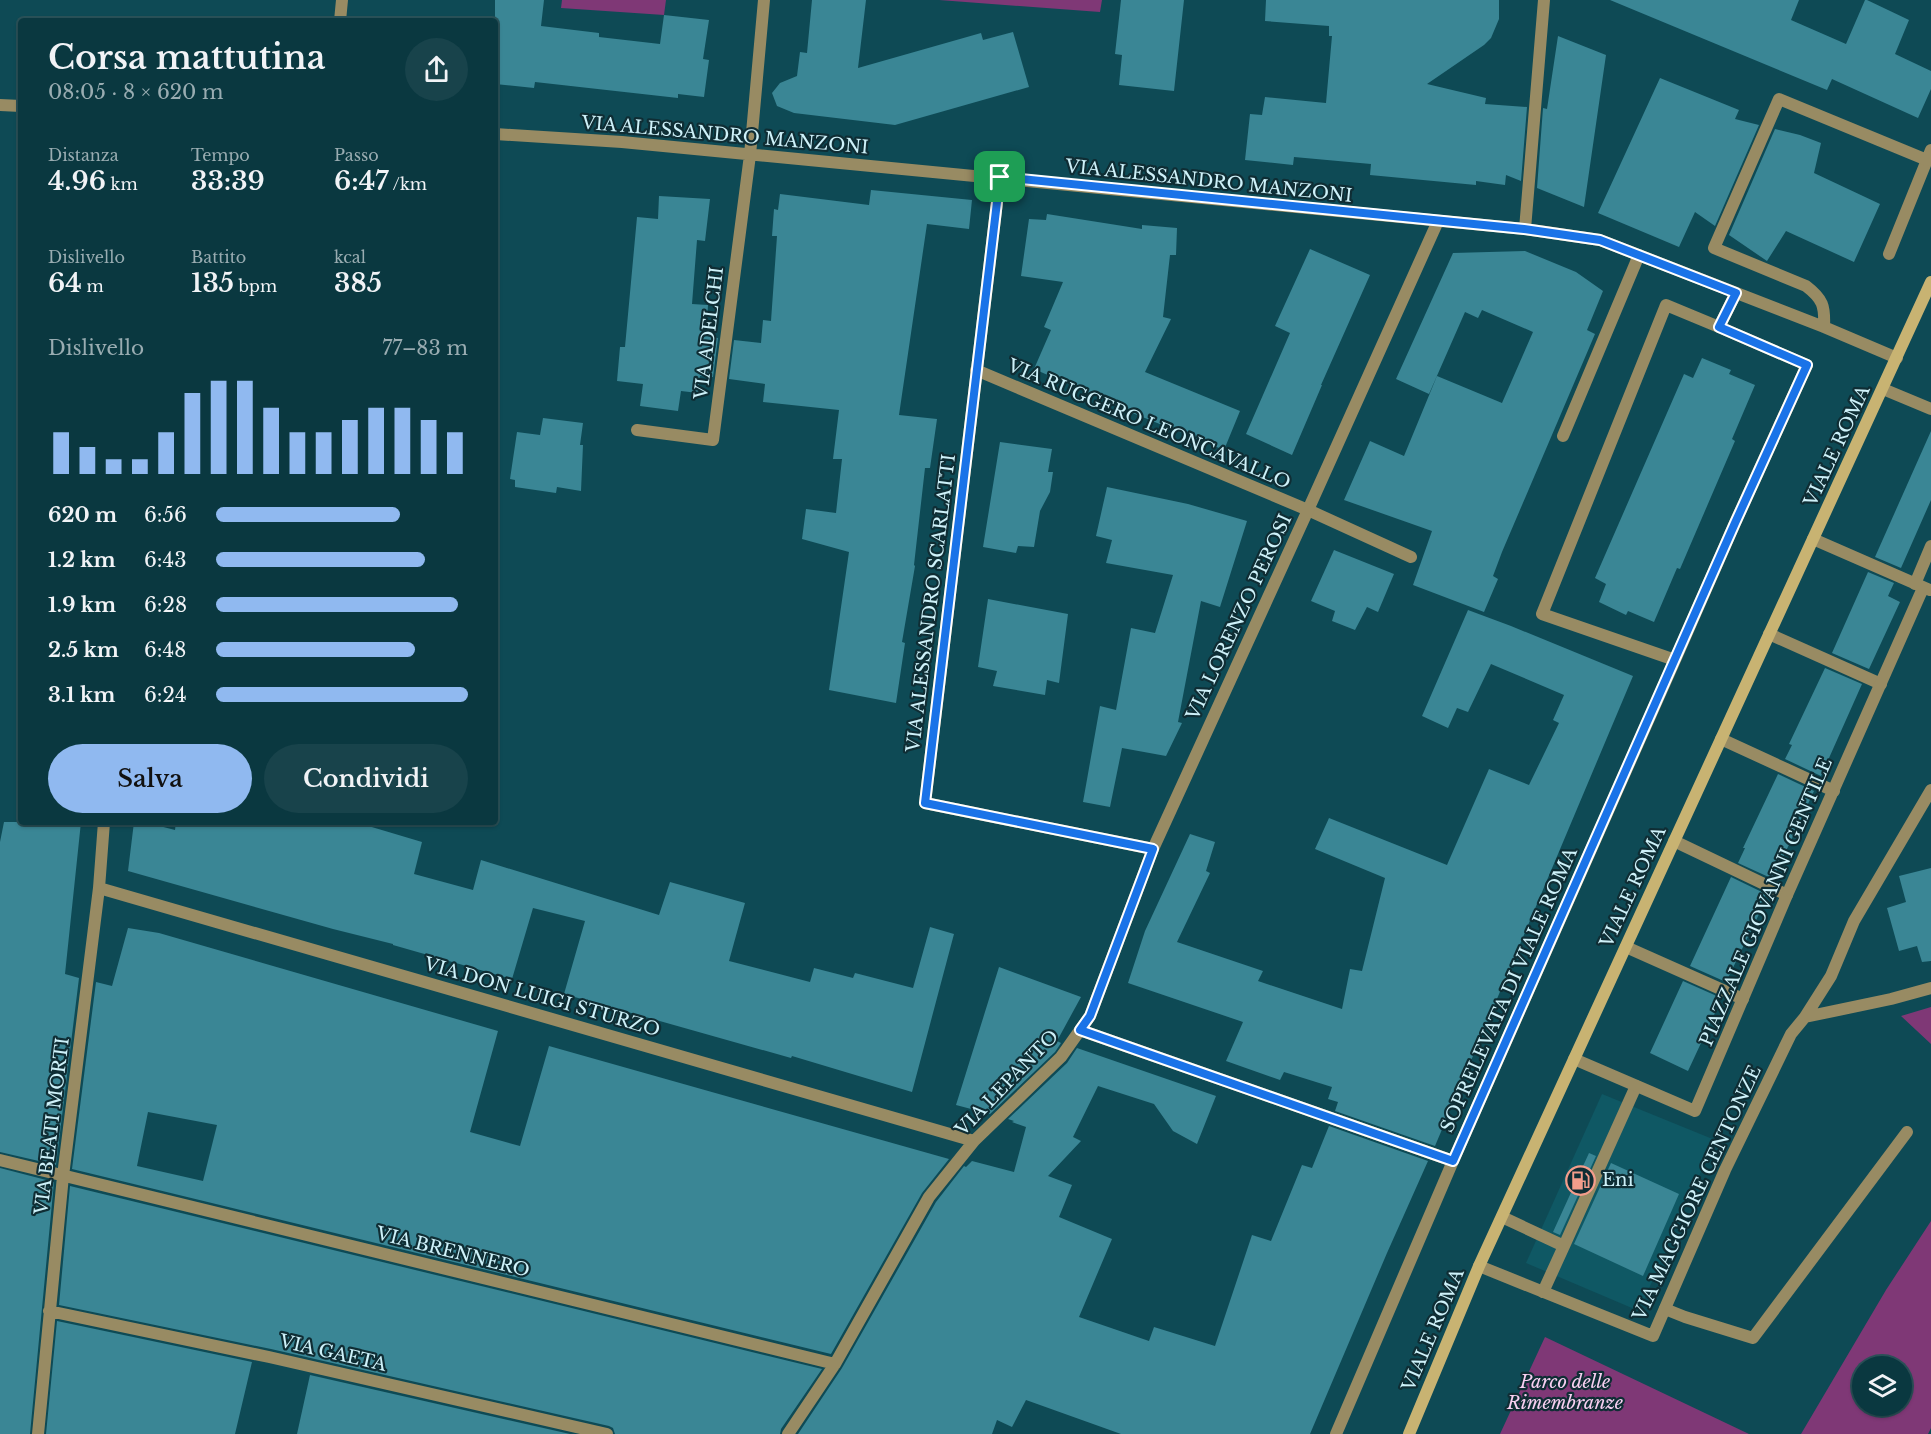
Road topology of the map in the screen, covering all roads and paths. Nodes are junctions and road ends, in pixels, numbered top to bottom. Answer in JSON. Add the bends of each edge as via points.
{"nodes":[{"id":1,"x":342,"y":0,"type":"edge"},
{"id":2,"x":764,"y":0,"type":"edge"},
{"id":3,"x":1544,"y":0,"type":"edge"},
{"id":4,"x":340,"y":18,"type":"edge"},
{"id":5,"x":0,"y":105,"type":"edge"},
{"id":6,"x":18,"y":106,"type":"edge"},
{"id":7,"x":498,"y":134,"type":"edge"},
{"id":8,"x":750,"y":155,"type":"junction"},
{"id":9,"x":1929,"y":155,"type":"edge"},
{"id":10,"x":1000,"y":177,"type":"junction"},
{"id":11,"x":1437,"y":221,"type":"junction"},
{"id":12,"x":1524,"y":229,"type":"junction"},
{"id":13,"x":1889,"y":254,"type":"dead end"},
{"id":14,"x":1640,"y":255,"type":"junction"},
{"id":15,"x":1931,"y":282,"type":"edge"},
{"id":16,"x":1736,"y":293,"type":"junction"},
{"id":17,"x":1719,"y":327,"type":"junction"},
{"id":18,"x":1824,"y":327,"type":"junction"},
{"id":19,"x":1897,"y":358,"type":"junction"},
{"id":20,"x":976,"y":370,"type":"junction"},
{"id":21,"x":1883,"y":389,"type":"junction"},
{"id":22,"x":1931,"y":409,"type":"edge"},
{"id":23,"x":637,"y":430,"type":"dead end"},
{"id":24,"x":1563,"y":436,"type":"dead end"},
{"id":25,"x":1308,"y":510,"type":"junction"},
{"id":26,"x":1813,"y":539,"type":"junction"},
{"id":27,"x":1931,"y":546,"type":"edge"},
{"id":28,"x":1411,"y":557,"type":"dead end"},
{"id":29,"x":1923,"y":587,"type":"edge"},
{"id":30,"x":1770,"y":634,"type":"junction"},
{"id":31,"x":1675,"y":660,"type":"junction"},
{"id":32,"x":1881,"y":684,"type":"junction"},
{"id":33,"x":1721,"y":739,"type":"junction"},
{"id":34,"x":1931,"y":790,"type":"edge"},
{"id":35,"x":1834,"y":791,"type":"junction"},
{"id":36,"x":104,"y":825,"type":"edge"},
{"id":37,"x":1674,"y":841,"type":"junction"},
{"id":38,"x":1153,"y":849,"type":"junction"},
{"id":39,"x":99,"y":888,"type":"junction"},
{"id":40,"x":1787,"y":895,"type":"junction"},
{"id":41,"x":1626,"y":947,"type":"junction"},
{"id":42,"x":1931,"y":988,"type":"edge"},
{"id":43,"x":1743,"y":999,"type":"junction"},
{"id":44,"x":1805,"y":1017,"type":"junction"},
{"id":45,"x":1080,"y":1030,"type":"junction"},
{"id":46,"x":1574,"y":1059,"type":"junction"},
{"id":47,"x":1636,"y":1086,"type":"junction"},
{"id":48,"x":1907,"y":1132,"type":"dead end"},
{"id":49,"x":974,"y":1141,"type":"junction"},
{"id":50,"x":0,"y":1160,"type":"edge"},
{"id":51,"x":1453,"y":1161,"type":"junction"},
{"id":52,"x":63,"y":1176,"type":"junction"},
{"id":53,"x":1502,"y":1217,"type":"junction"},
{"id":54,"x":1564,"y":1246,"type":"junction"},
{"id":55,"x":1479,"y":1266,"type":"junction"},
{"id":56,"x":1543,"y":1292,"type":"junction"},
{"id":57,"x":1665,"y":1309,"type":"junction"},
{"id":58,"x":49,"y":1311,"type":"junction"},
{"id":59,"x":835,"y":1364,"type":"junction"},
{"id":60,"x":38,"y":1434,"type":"edge"},
{"id":61,"x":607,"y":1434,"type":"edge"},
{"id":62,"x":788,"y":1434,"type":"edge"},
{"id":63,"x":1336,"y":1434,"type":"edge"},
{"id":64,"x":1409,"y":1434,"type":"edge"}],
"edges":[{"from":1,"to":4,"type":"street"},
{"from":2,"to":8,"type":"street"},
{"from":3,"to":12,"type":"street"},
{"from":5,"to":6,"type":"street"},
{"from":7,"to":8,"type":"street","name":"VIA ALESSANDRO MANZONI"},
{"from":8,"to":10,"type":"street","name":"VIA ALESSANDRO MANZONI"},
{"from":8,"to":23,"type":"street","name":"VIA ADELCHI","via":[[713,440]]},
{"from":9,"to":13,"type":"street"},
{"from":9,"to":18,"type":"street","via":[[1779,99],[1714,248],[1806,286],[1818,295],[1824,310]]},
{"from":10,"to":11,"type":"street","name":"VIA ALESSANDRO MANZONI"},
{"from":10,"to":20,"type":"street","name":"VIA ALESSANDRO SCARLATTI"},
{"from":11,"to":12,"type":"street","name":"VIA ALESSANDRO MANZONI"},
{"from":11,"to":25,"type":"street","name":"VIA LORENZO PEROSI"},
{"from":12,"to":14,"type":"street","name":"VIA ALESSANDRO MANZONI","via":[[1600,240]]},
{"from":14,"to":16,"type":"street","name":"VIA ALESSANDRO MANZONI"},
{"from":14,"to":24,"type":"street"},
{"from":15,"to":19,"type":"main road","name":"VIALE ROMA"},
{"from":16,"to":17,"type":"street"},
{"from":16,"to":18,"type":"street","name":"VIA ALESSANDRO MANZONI"},
{"from":17,"to":31,"type":"street","name":"SOPRELEVATA DI VIALE ROMA","via":[[1807,365]]},
{"from":17,"to":31,"type":"street","via":[[1666,305],[1542,614]]},
{"from":18,"to":19,"type":"street","name":"VIA ALESSANDRO MANZONI"},
{"from":19,"to":21,"type":"main road","name":"VIALE ROMA"},
{"from":20,"to":25,"type":"street","name":"VIA RUGGERO LEONCAVALLO"},
{"from":20,"to":38,"type":"street","name":"VIA ALESSANDRO SCARLATTI","via":[[925,803]]},
{"from":21,"to":22,"type":"street"},
{"from":21,"to":26,"type":"main road","name":"VIALE ROMA"},
{"from":25,"to":28,"type":"street","name":"VIA RUGGERO LEONCAVALLO"},
{"from":25,"to":38,"type":"street","name":"VIA LORENZO PEROSI"},
{"from":26,"to":29,"type":"street"},
{"from":26,"to":30,"type":"main road","name":"VIALE ROMA"},
{"from":27,"to":29,"type":"street","name":"PIAZZALE GIOVANNI GENTILE"},
{"from":29,"to":32,"type":"street","name":"PIAZZALE GIOVANNI GENTILE"},
{"from":30,"to":32,"type":"street"},
{"from":30,"to":33,"type":"main road","name":"VIALE ROMA"},
{"from":31,"to":51,"type":"street","name":"SOPRELEVATA DI VIALE ROMA"},
{"from":32,"to":35,"type":"street","name":"PIAZZALE GIOVANNI GENTILE"},
{"from":33,"to":35,"type":"street"},
{"from":33,"to":37,"type":"main road","name":"VIALE ROMA"},
{"from":34,"to":44,"type":"street","via":[[1854,921],[1831,976]]},
{"from":35,"to":40,"type":"street","name":"PIAZZALE GIOVANNI GENTILE"},
{"from":36,"to":39,"type":"street","name":"VIA BEATI MORTI"},
{"from":37,"to":40,"type":"street"},
{"from":37,"to":41,"type":"main road","name":"VIALE ROMA"},
{"from":38,"to":45,"type":"street","name":"VIA LORENZO PEROSI","via":[[1090,1016]]},
{"from":39,"to":49,"type":"street","name":"VIA DON LUIGI STURZO"},
{"from":39,"to":52,"type":"street","name":"VIA BEATI MORTI"},
{"from":40,"to":43,"type":"street","name":"PIAZZALE GIOVANNI GENTILE"},
{"from":41,"to":43,"type":"street"},
{"from":41,"to":46,"type":"main road","name":"VIALE ROMA"},
{"from":42,"to":44,"type":"street"},
{"from":43,"to":47,"type":"street","name":"PIAZZALE GIOVANNI GENTILE","via":[[1695,1112]]},
{"from":44,"to":57,"type":"street","name":"VIA MAGGIORE CENTONZE","via":[[1791,1034],[1725,1170]]},
{"from":45,"to":49,"type":"street","name":"VIA LEPANTO","via":[[1061,1057]]},
{"from":45,"to":51,"type":"street","name":"VIA LEPANTO"},
{"from":46,"to":47,"type":"street","name":"PIAZZALE GIOVANNI GENTILE"},
{"from":46,"to":53,"type":"main road","name":"VIALE ROMA"},
{"from":47,"to":54,"type":"street"},
{"from":48,"to":57,"type":"street","via":[[1754,1338]]},
{"from":49,"to":59,"type":"street","name":"VIA LEPANTO","via":[[929,1197]]},
{"from":50,"to":52,"type":"street","name":"VIA BRENNERO"},
{"from":51,"to":63,"type":"street","name":"SOPRELEVATA DI VIALE ROMA"},
{"from":52,"to":58,"type":"street","name":"VIA BEATI MORTI"},
{"from":52,"to":59,"type":"street","name":"VIA BRENNERO"},
{"from":53,"to":54,"type":"street"},
{"from":53,"to":55,"type":"main road","name":"VIALE ROMA"},
{"from":54,"to":56,"type":"street"},
{"from":55,"to":56,"type":"street","name":"VIA MAGGIORE CENTONZE"},
{"from":55,"to":64,"type":"main road","name":"VIALE ROMA"},
{"from":56,"to":57,"type":"street","name":"VIA MAGGIORE CENTONZE","via":[[1653,1336]]},
{"from":58,"to":60,"type":"street","name":"VIA BEATI MORTI"},
{"from":58,"to":61,"type":"street","name":"VIA GAETA"},
{"from":59,"to":62,"type":"street","name":"VIA LEPANTO"}]}
